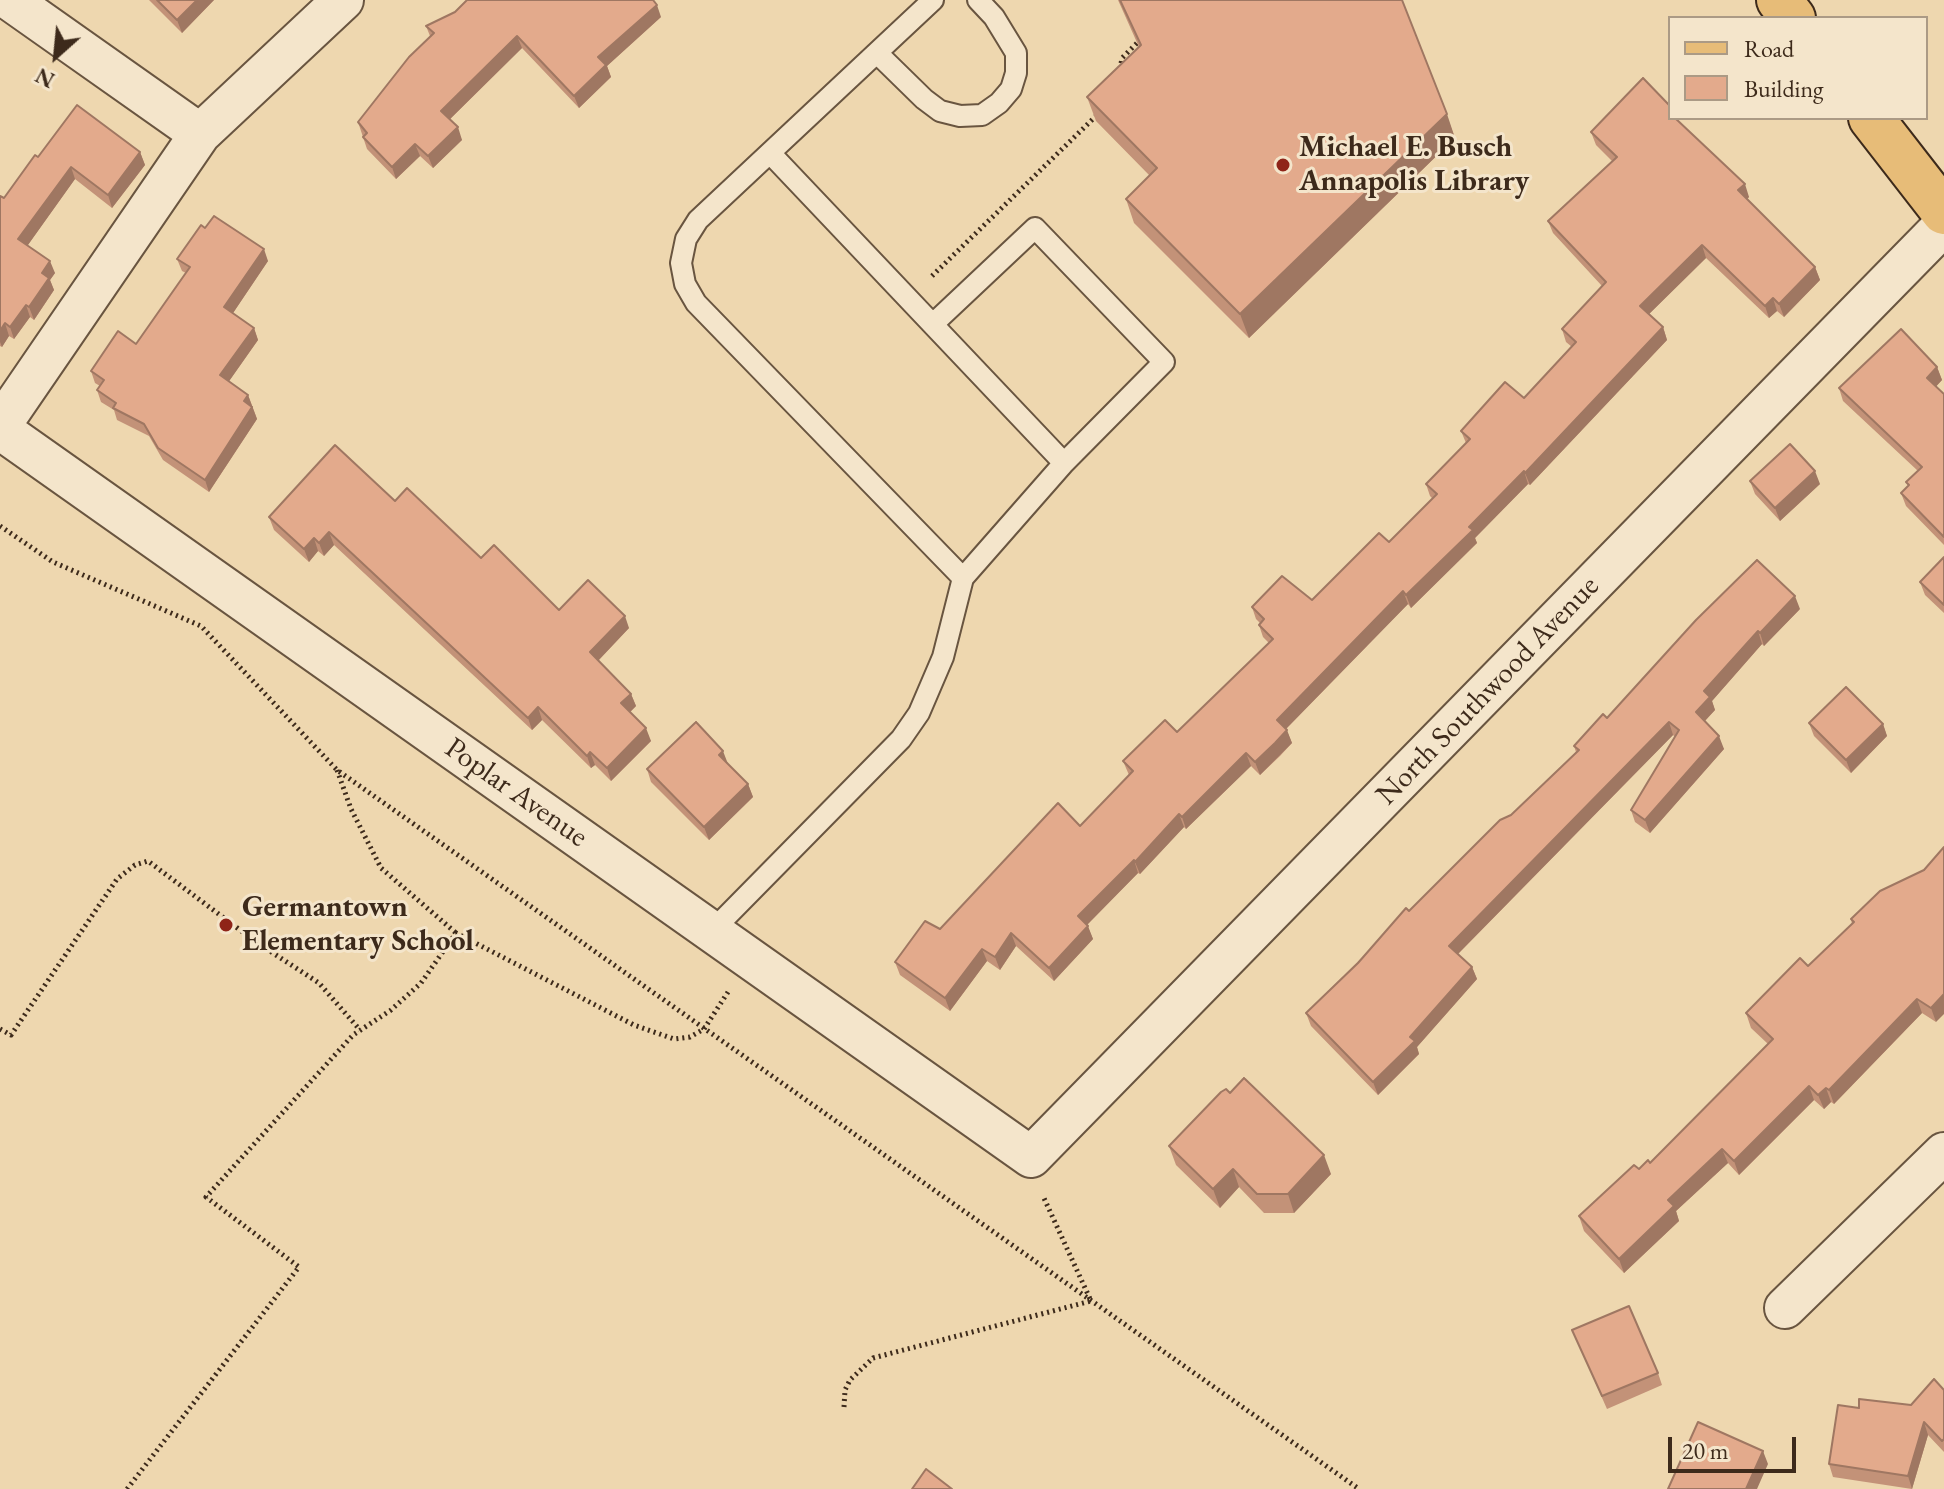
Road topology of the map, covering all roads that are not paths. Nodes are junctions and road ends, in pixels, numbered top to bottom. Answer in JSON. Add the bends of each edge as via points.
{"nodes":[{"id":1,"x":10,"y":0,"type":"edge"},
{"id":2,"x":343,"y":0,"type":"edge"},
{"id":3,"x":933,"y":0,"type":"edge"},
{"id":4,"x":978,"y":0,"type":"edge"},
{"id":5,"x":1779,"y":0,"type":"edge"},
{"id":6,"x":1791,"y":16,"type":"edge"},
{"id":7,"x":877,"y":53,"type":"junction"},
{"id":8,"x":1873,"y":120,"type":"edge"},
{"id":9,"x":200,"y":134,"type":"junction"},
{"id":10,"x":770,"y":153,"type":"junction"},
{"id":11,"x":1944,"y":212,"type":"edge"},
{"id":12,"x":1944,"y":225,"type":"edge"},
{"id":13,"x":933,"y":324,"type":"junction"},
{"id":14,"x":0,"y":428,"type":"edge"},
{"id":15,"x":1064,"y":463,"type":"junction"},
{"id":16,"x":963,"y":578,"type":"junction"},
{"id":17,"x":712,"y":931,"type":"junction"},
{"id":18,"x":1944,"y":1153,"type":"edge"},
{"id":19,"x":1031,"y":1157,"type":"joint"},
{"id":20,"x":1785,"y":1308,"type":"dead end"}],
"edges":[{"from":1,"to":9,"type":"street"},
{"from":2,"to":9,"type":"street"},
{"from":3,"to":7,"type":"lane"},
{"from":4,"to":7,"type":"lane","via":[[1016,53],[1011,89],[982,115],[940,111]]},
{"from":5,"to":6,"type":"main road"},
{"from":7,"to":10,"type":"lane"},
{"from":8,"to":11,"type":"main road"},
{"from":9,"to":14,"type":"street"},
{"from":10,"to":13,"type":"lane"},
{"from":10,"to":16,"type":"lane","via":[[698,220],[686,239],[681,263],[685,284],[696,303]]},
{"from":12,"to":19,"type":"street","name":"North Southwood Avenue"},
{"from":13,"to":15,"type":"lane"},
{"from":13,"to":15,"type":"lane","via":[[1035,228],[1164,362]]},
{"from":14,"to":17,"type":"street","name":"Poplar Avenue"},
{"from":15,"to":16,"type":"lane"},
{"from":16,"to":17,"type":"lane","via":[[943,657],[919,713],[901,739]]},
{"from":17,"to":19,"type":"street","name":"Poplar Avenue"},
{"from":18,"to":20,"type":"street"}]}
